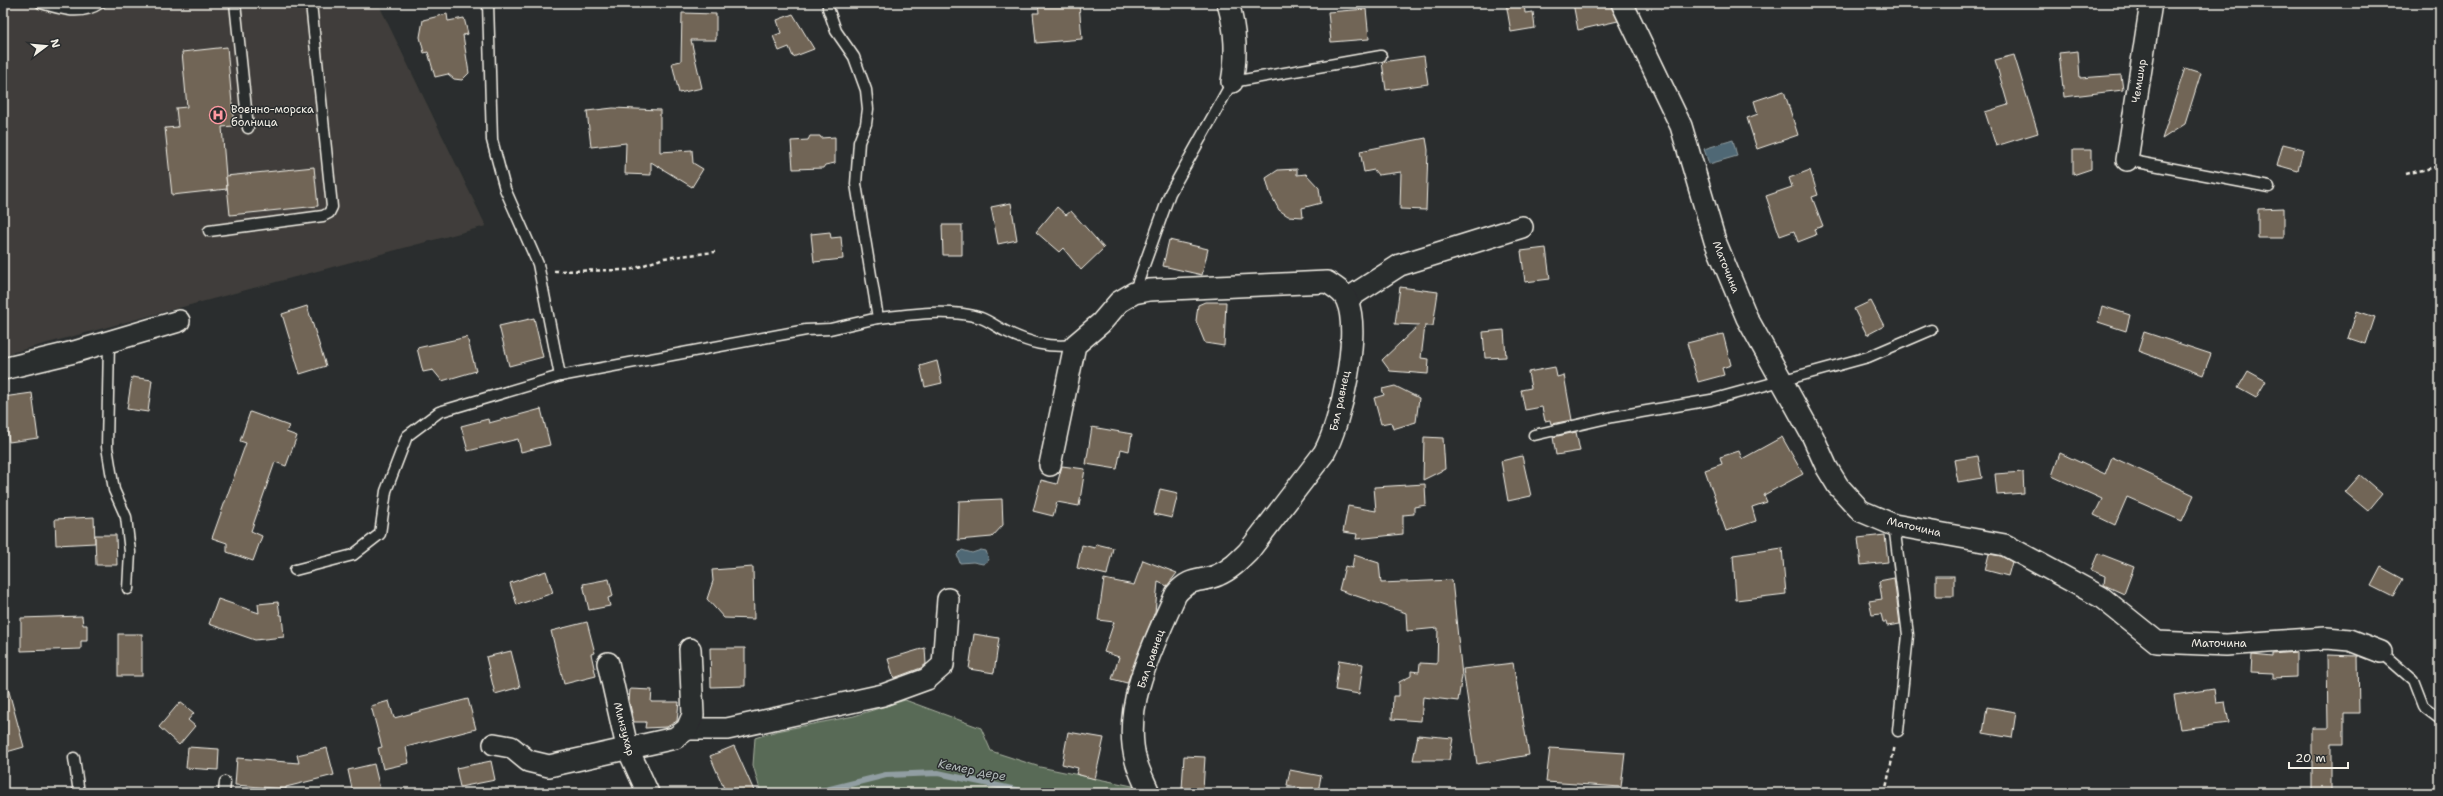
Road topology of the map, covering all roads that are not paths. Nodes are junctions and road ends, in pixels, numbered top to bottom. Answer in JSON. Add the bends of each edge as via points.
{"nodes":[{"id":1,"x":41,"y":3,"type":"edge"},
{"id":2,"x":100,"y":3,"type":"edge"},
{"id":3,"x":235,"y":3,"type":"edge"},
{"id":4,"x":311,"y":3,"type":"edge"},
{"id":5,"x":488,"y":3,"type":"edge"},
{"id":6,"x":828,"y":3,"type":"edge"},
{"id":7,"x":1228,"y":3,"type":"edge"},
{"id":8,"x":1622,"y":3,"type":"edge"},
{"id":9,"x":2151,"y":3,"type":"edge"},
{"id":10,"x":1381,"y":56,"type":"dead end"},
{"id":11,"x":1232,"y":82,"type":"junction"},
{"id":12,"x":248,"y":128,"type":"dead end"},
{"id":13,"x":2127,"y":160,"type":"joint"},
{"id":14,"x":2269,"y":187,"type":"dead end"},
{"id":15,"x":1522,"y":227,"type":"dead end"},
{"id":16,"x":209,"y":232,"type":"dead end"},
{"id":17,"x":1134,"y":293,"type":"junction"},
{"id":18,"x":1347,"y":299,"type":"junction"},
{"id":19,"x":878,"y":318,"type":"junction"},
{"id":20,"x":179,"y":321,"type":"dead end"},
{"id":21,"x":1931,"y":330,"type":"dead end"},
{"id":22,"x":109,"y":341,"type":"junction"},
{"id":23,"x":1075,"y":345,"type":"junction"},
{"id":24,"x":3,"y":369,"type":"edge"},
{"id":25,"x":560,"y":376,"type":"junction"},
{"id":26,"x":1780,"y":380,"type":"junction"},
{"id":27,"x":1534,"y":435,"type":"dead end"},
{"id":28,"x":1050,"y":465,"type":"dead end"},
{"id":29,"x":1894,"y":525,"type":"junction"},
{"id":30,"x":295,"y":570,"type":"dead end"},
{"id":31,"x":128,"y":589,"type":"dead end"},
{"id":32,"x":948,"y":599,"type":"dead end"},
{"id":33,"x":690,"y":649,"type":"dead end"},
{"id":34,"x":2381,"y":652,"type":"joint"},
{"id":35,"x":608,"y":663,"type":"dead end"},
{"id":36,"x":2440,"y":719,"type":"edge"},
{"id":37,"x":687,"y":729,"type":"junction"},
{"id":38,"x":1898,"y":731,"type":"road end"},
{"id":39,"x":494,"y":744,"type":"dead end"},
{"id":40,"x":627,"y":747,"type":"junction"},
{"id":41,"x":74,"y":758,"type":"dead end"},
{"id":42,"x":225,"y":782,"type":"dead end"},
{"id":43,"x":79,"y":793,"type":"edge"},
{"id":44,"x":224,"y":793,"type":"edge"},
{"id":45,"x":648,"y":793,"type":"edge"},
{"id":46,"x":1149,"y":793,"type":"edge"}],
"edges":[{"from":1,"to":2,"type":"lane","via":[[65,10],[81,11]]},
{"from":3,"to":12,"type":"lane"},
{"from":4,"to":16,"type":"lane","via":[[332,207],[329,213],[323,216]]},
{"from":5,"to":25,"type":"lane","via":[[492,140],[505,189],[539,271]]},
{"from":6,"to":19,"type":"lane","via":[[836,31],[854,57],[866,90],[868,109],[866,124],[859,142],[856,184]]},
{"from":7,"to":11,"type":"street","via":[[1235,30],[1237,55]]},
{"from":8,"to":26,"type":"street","name":"Маточина","via":[[1681,126],[1715,241],[1747,318]]},
{"from":9,"to":13,"type":"street","name":"Чемшир"},
{"from":10,"to":11,"type":"lane"},
{"from":11,"to":17,"type":"lane","via":[[1170,193]]},
{"from":13,"to":14,"type":"lane"},
{"from":15,"to":18,"type":"street","via":[[1400,265]]},
{"from":17,"to":18,"type":"street","via":[[1227,285],[1327,282]]},
{"from":17,"to":23,"type":"street","via":[[1119,302],[1101,323]]},
{"from":18,"to":46,"type":"street","name":"Бял равнец","via":[[1352,317],[1352,339],[1333,437],[1324,453],[1248,552],[1234,566],[1218,576],[1194,580],[1183,586],[1176,594],[1150,655],[1134,708],[1133,737],[1136,761]]},
{"from":19,"to":23,"type":"lane","via":[[960,315],[981,318],[1036,345]]},
{"from":19,"to":25,"type":"lane","via":[[830,329],[806,330]]},
{"from":20,"to":22,"type":"street"},
{"from":21,"to":26,"type":"lane","via":[[1868,357]]},
{"from":22,"to":24,"type":"street"},
{"from":22,"to":31,"type":"lane","via":[[107,447],[114,490],[126,517],[130,552]]},
{"from":23,"to":28,"type":"street"},
{"from":25,"to":30,"type":"lane","via":[[439,412],[407,436],[386,491],[380,534],[352,555]]},
{"from":26,"to":27,"type":"lane","via":[[1712,400]]},
{"from":26,"to":29,"type":"street","name":"Маточина","via":[[1838,486],[1861,511]]},
{"from":29,"to":34,"type":"street","name":"Маточина","via":[[2004,544],[2101,597],[2157,642],[2226,645],[2326,638],[2350,640]]},
{"from":29,"to":38,"type":"lane","via":[[1908,636]]},
{"from":32,"to":37,"type":"street","via":[[949,656],[927,678],[883,695],[727,728]]},
{"from":33,"to":37,"type":"street","via":[[693,715]]},
{"from":34,"to":36,"type":"lane","via":[[2413,680],[2423,706]]},
{"from":35,"to":40,"type":"street","name":"Минзухар"},
{"from":37,"to":40,"type":"street","via":[[675,738]]},
{"from":39,"to":40,"type":"street","via":[[511,747],[528,760],[549,766]]},
{"from":40,"to":45,"type":"street","name":"Минзухар"},
{"from":41,"to":43,"type":"lane"},
{"from":42,"to":44,"type":"lane"}]}
